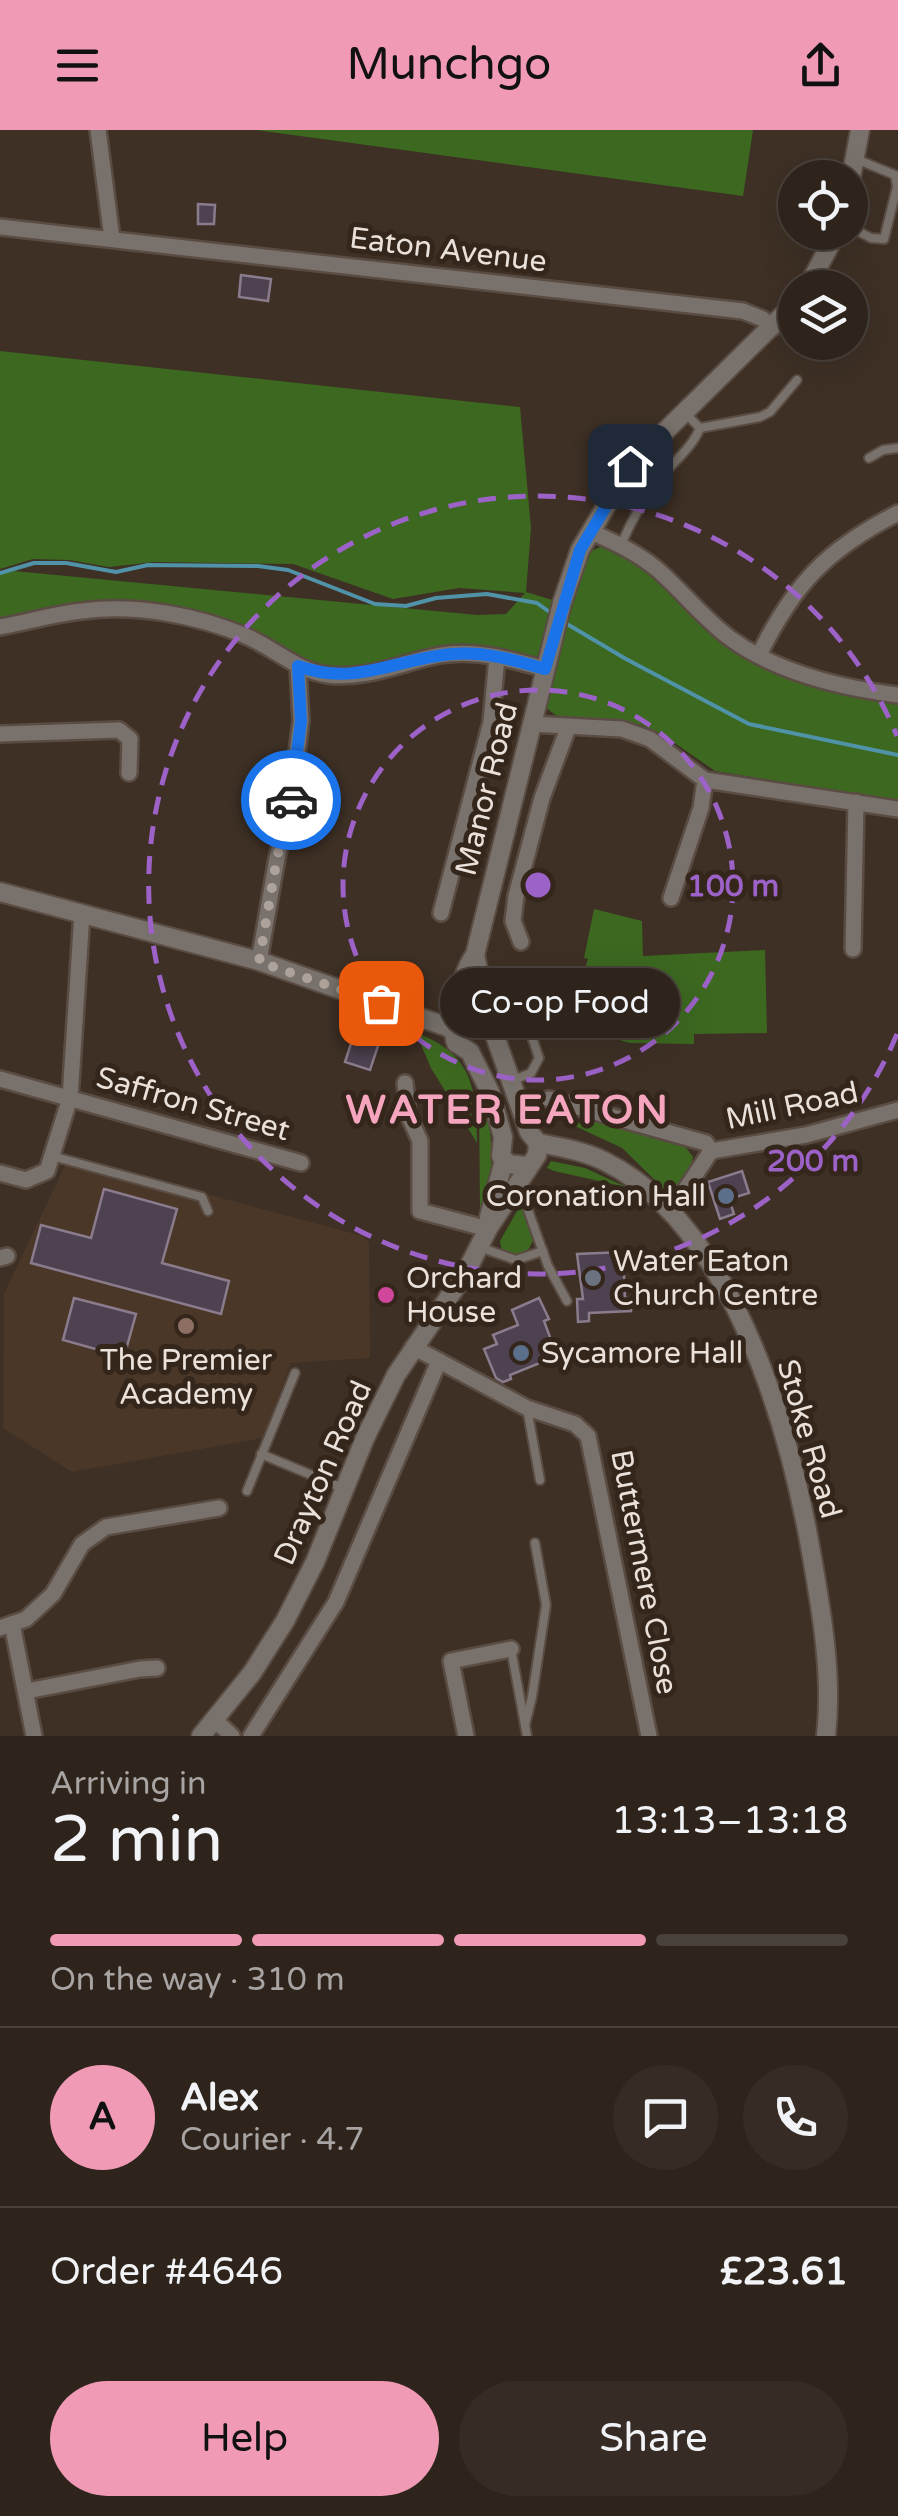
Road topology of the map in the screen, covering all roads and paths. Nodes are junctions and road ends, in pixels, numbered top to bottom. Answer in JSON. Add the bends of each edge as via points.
{"nodes":[{"id":1,"x":98,"y":130,"type":"edge"},
{"id":2,"x":860,"y":130,"type":"edge"},
{"id":3,"x":856,"y":159,"type":"joint"},
{"id":4,"x":0,"y":227,"type":"edge"},
{"id":5,"x":868,"y":236,"type":"edge"},
{"id":6,"x":884,"y":239,"type":"junction"},
{"id":7,"x":112,"y":240,"type":"junction"},
{"id":8,"x":897,"y":243,"type":"edge"},
{"id":9,"x":778,"y":321,"type":"edge"},
{"id":10,"x":772,"y":328,"type":"junction"},
{"id":11,"x":798,"y":380,"type":"dead end"},
{"id":12,"x":683,"y":411,"type":"junction"},
{"id":13,"x":700,"y":428,"type":"junction"},
{"id":14,"x":898,"y":448,"type":"edge"},
{"id":15,"x":868,"y":458,"type":"dead end"},
{"id":16,"x":898,"y":513,"type":"edge"},
{"id":17,"x":591,"y":532,"type":"junction"},
{"id":18,"x":621,"y":544,"type":"junction"},
{"id":19,"x":0,"y":627,"type":"edge"},
{"id":20,"x":760,"y":655,"type":"junction"},
{"id":21,"x":497,"y":656,"type":"junction"},
{"id":22,"x":298,"y":666,"type":"junction"},
{"id":23,"x":545,"y":669,"type":"junction"},
{"id":24,"x":898,"y":694,"type":"edge"},
{"id":25,"x":531,"y":724,"type":"junction"},
{"id":26,"x":568,"y":728,"type":"junction"},
{"id":27,"x":0,"y":734,"type":"edge"},
{"id":28,"x":129,"y":773,"type":"dead end"},
{"id":29,"x":705,"y":780,"type":"junction"},
{"id":30,"x":856,"y":802,"type":"junction"},
{"id":31,"x":898,"y":809,"type":"edge"},
{"id":32,"x":0,"y":892,"type":"edge"},
{"id":33,"x":671,"y":898,"type":"dead end"},
{"id":34,"x":82,"y":913,"type":"junction"},
{"id":35,"x":442,"y":913,"type":"dead end"},
{"id":36,"x":521,"y":942,"type":"dead end"},
{"id":37,"x":853,"y":949,"type":"dead end"},
{"id":38,"x":475,"y":955,"type":"junction"},
{"id":39,"x":259,"y":962,"type":"junction"},
{"id":40,"x":511,"y":974,"type":"dead end"},
{"id":41,"x":488,"y":1014,"type":"junction"},
{"id":42,"x":455,"y":1024,"type":"junction"},
{"id":43,"x":495,"y":1036,"type":"junction"},
{"id":44,"x":470,"y":1052,"type":"junction"},
{"id":45,"x":0,"y":1079,"type":"edge"},
{"id":46,"x":511,"y":1081,"type":"junction"},
{"id":47,"x":405,"y":1082,"type":"dead end"},
{"id":48,"x":70,"y":1098,"type":"junction"},
{"id":49,"x":549,"y":1099,"type":"dead end"},
{"id":50,"x":898,"y":1110,"type":"edge"},
{"id":51,"x":504,"y":1137,"type":"junction"},
{"id":52,"x":533,"y":1138,"type":"junction"},
{"id":53,"x":711,"y":1151,"type":"junction"},
{"id":54,"x":52,"y":1156,"type":"junction"},
{"id":55,"x":504,"y":1160,"type":"junction"},
{"id":56,"x":301,"y":1162,"type":"dead end"},
{"id":57,"x":527,"y":1166,"type":"junction"},
{"id":58,"x":0,"y":1173,"type":"edge"},
{"id":59,"x":528,"y":1210,"type":"dead end"},
{"id":60,"x":208,"y":1211,"type":"dead end"},
{"id":61,"x":670,"y":1214,"type":"junction"},
{"id":62,"x":488,"y":1228,"type":"junction"},
{"id":63,"x":480,"y":1247,"type":"junction"},
{"id":64,"x":542,"y":1251,"type":"junction"},
{"id":65,"x":567,"y":1302,"type":"dead end"},
{"id":66,"x":413,"y":1347,"type":"junction"},
{"id":67,"x":439,"y":1361,"type":"junction"},
{"id":68,"x":294,"y":1373,"type":"dead end"},
{"id":69,"x":528,"y":1408,"type":"junction"},
{"id":70,"x":261,"y":1454,"type":"junction"},
{"id":71,"x":540,"y":1480,"type":"dead end"},
{"id":72,"x":345,"y":1489,"type":"junction"},
{"id":73,"x":246,"y":1491,"type":"dead end"},
{"id":74,"x":219,"y":1508,"type":"dead end"},
{"id":75,"x":534,"y":1543,"type":"dead end"},
{"id":76,"x":6,"y":1626,"type":"edge"},
{"id":77,"x":511,"y":1649,"type":"joint"},
{"id":78,"x":157,"y":1668,"type":"dead end"},
{"id":79,"x":27,"y":1691,"type":"junction"},
{"id":80,"x":215,"y":1720,"type":"junction"},
{"id":81,"x":525,"y":1725,"type":"junction"},
{"id":82,"x":34,"y":1736,"type":"edge"},
{"id":83,"x":201,"y":1736,"type":"edge"},
{"id":84,"x":232,"y":1736,"type":"edge"},
{"id":85,"x":251,"y":1736,"type":"edge"},
{"id":86,"x":466,"y":1736,"type":"edge"},
{"id":87,"x":527,"y":1736,"type":"edge"},
{"id":88,"x":649,"y":1736,"type":"edge"},
{"id":89,"x":826,"y":1736,"type":"edge"}],
"edges":[{"from":1,"to":7,"type":"street"},
{"from":2,"to":3,"type":"street"},
{"from":3,"to":6,"type":"lane","via":[[898,180]]},
{"from":4,"to":7,"type":"street","name":"Eaton Avenue"},
{"from":5,"to":6,"type":"lane"},
{"from":6,"to":8,"type":"lane"},
{"from":7,"to":10,"type":"street","name":"Eaton Avenue","via":[[743,311]]},
{"from":9,"to":10,"type":"street","name":"Manor Road"},
{"from":10,"to":12,"type":"street","name":"Manor Road"},
{"from":11,"to":13,"type":"lane","via":[[760,417]]},
{"from":12,"to":13,"type":"lane"},
{"from":12,"to":17,"type":"street","name":"Manor Road","via":[[630,466]]},
{"from":13,"to":18,"type":"lane","via":[[633,516]]},
{"from":14,"to":15,"type":"lane"},
{"from":16,"to":20,"type":"street","via":[[822,561],[783,608]]},
{"from":17,"to":18,"type":"street"},
{"from":17,"to":23,"type":"street","name":"Manor Road"},
{"from":18,"to":20,"type":"street","via":[[732,640]]},
{"from":19,"to":22,"type":"street","via":[[84,610],[152,612],[245,636]]},
{"from":20,"to":24,"type":"street","via":[[799,673]]},
{"from":21,"to":22,"type":"street","via":[[444,655],[346,675]]},
{"from":21,"to":23,"type":"street"},
{"from":21,"to":35,"type":"street","via":[[492,722]]},
{"from":22,"to":39,"type":"street","via":[[301,721],[292,798]]},
{"from":23,"to":25,"type":"street","name":"Manor Road"},
{"from":25,"to":26,"type":"street"},
{"from":25,"to":38,"type":"street","name":"Manor Road"},
{"from":26,"to":29,"type":"street","via":[[639,734]]},
{"from":26,"to":36,"type":"street","via":[[516,896],[513,920]]},
{"from":27,"to":28,"type":"street","via":[[119,730],[130,739]]},
{"from":29,"to":30,"type":"street"},
{"from":29,"to":33,"type":"street"},
{"from":30,"to":31,"type":"street"},
{"from":30,"to":37,"type":"street"},
{"from":32,"to":34,"type":"street"},
{"from":34,"to":39,"type":"street"},
{"from":34,"to":48,"type":"street","name":"Saffron Street"},
{"from":38,"to":41,"type":"street","name":"Manor Road"},
{"from":38,"to":42,"type":"street","name":"Manor Road"},
{"from":39,"to":42,"type":"street"},
{"from":40,"to":46,"type":"lane","via":[[539,1058],[531,1074]]},
{"from":41,"to":42,"type":"street","via":[[473,1009]]},
{"from":41,"to":43,"type":"street"},
{"from":42,"to":44,"type":"street","via":[[456,1043]]},
{"from":43,"to":44,"type":"street","via":[[486,1048]]},
{"from":43,"to":46,"type":"street"},
{"from":44,"to":51,"type":"street"},
{"from":45,"to":48,"type":"street","name":"Saffron Street"},
{"from":46,"to":52,"type":"street"},
{"from":47,"to":62,"type":"street","via":[[420,1141],[420,1211]]},
{"from":48,"to":54,"type":"street"},
{"from":48,"to":56,"type":"street","name":"Saffron Street"},
{"from":49,"to":53,"type":"street","via":[[572,1114],[706,1143]]},
{"from":50,"to":53,"type":"street","name":"Mill Road"},
{"from":51,"to":52,"type":"street","via":[[512,1130]]},
{"from":51,"to":55,"type":"street"},
{"from":52,"to":57,"type":"street","via":[[538,1154]]},
{"from":52,"to":61,"type":"street","name":"Stoke Road","via":[[606,1162]]},
{"from":53,"to":61,"type":"street","name":"Mill Road"},
{"from":54,"to":58,"type":"street","via":[[47,1171],[26,1180]]},
{"from":54,"to":60,"type":"lane","via":[[202,1197]]},
{"from":55,"to":57,"type":"street"},
{"from":55,"to":62,"type":"street","name":"Drayton Road"},
{"from":57,"to":62,"type":"street","name":"Drayton Road"},
{"from":59,"to":64,"type":"lane"},
{"from":61,"to":89,"type":"street","name":"Stoke Road","via":[[736,1308],[785,1440],[820,1610]]},
{"from":62,"to":63,"type":"street","name":"Drayton Road"},
{"from":63,"to":64,"type":"lane","via":[[516,1260]]},
{"from":63,"to":66,"type":"street","name":"Drayton Road"},
{"from":64,"to":65,"type":"lane"},
{"from":66,"to":67,"type":"street","name":"Buttermere Close"},
{"from":66,"to":72,"type":"street","name":"Drayton Road"},
{"from":67,"to":69,"type":"street","name":"Buttermere Close"},
{"from":67,"to":85,"type":"street","name":"Drayton Road","via":[[336,1602]]},
{"from":68,"to":70,"type":"lane"},
{"from":69,"to":71,"type":"lane"},
{"from":69,"to":88,"type":"street","name":"Buttermere Close","via":[[575,1424],[590,1440]]},
{"from":70,"to":72,"type":"lane"},
{"from":70,"to":73,"type":"lane"},
{"from":72,"to":80,"type":"street","name":"Drayton Road","via":[[284,1622]]},
{"from":74,"to":76,"type":"street","via":[[106,1527],[82,1544],[53,1594],[26,1619]]},
{"from":75,"to":81,"type":"lane","via":[[546,1605]]},
{"from":76,"to":79,"type":"street"},
{"from":77,"to":81,"type":"lane"},
{"from":77,"to":86,"type":"street","via":[[451,1661]]},
{"from":78,"to":79,"type":"street"},
{"from":79,"to":82,"type":"street"},
{"from":80,"to":83,"type":"street","name":"Drayton Road"},
{"from":80,"to":84,"type":"street"},
{"from":81,"to":87,"type":"lane"}]}
